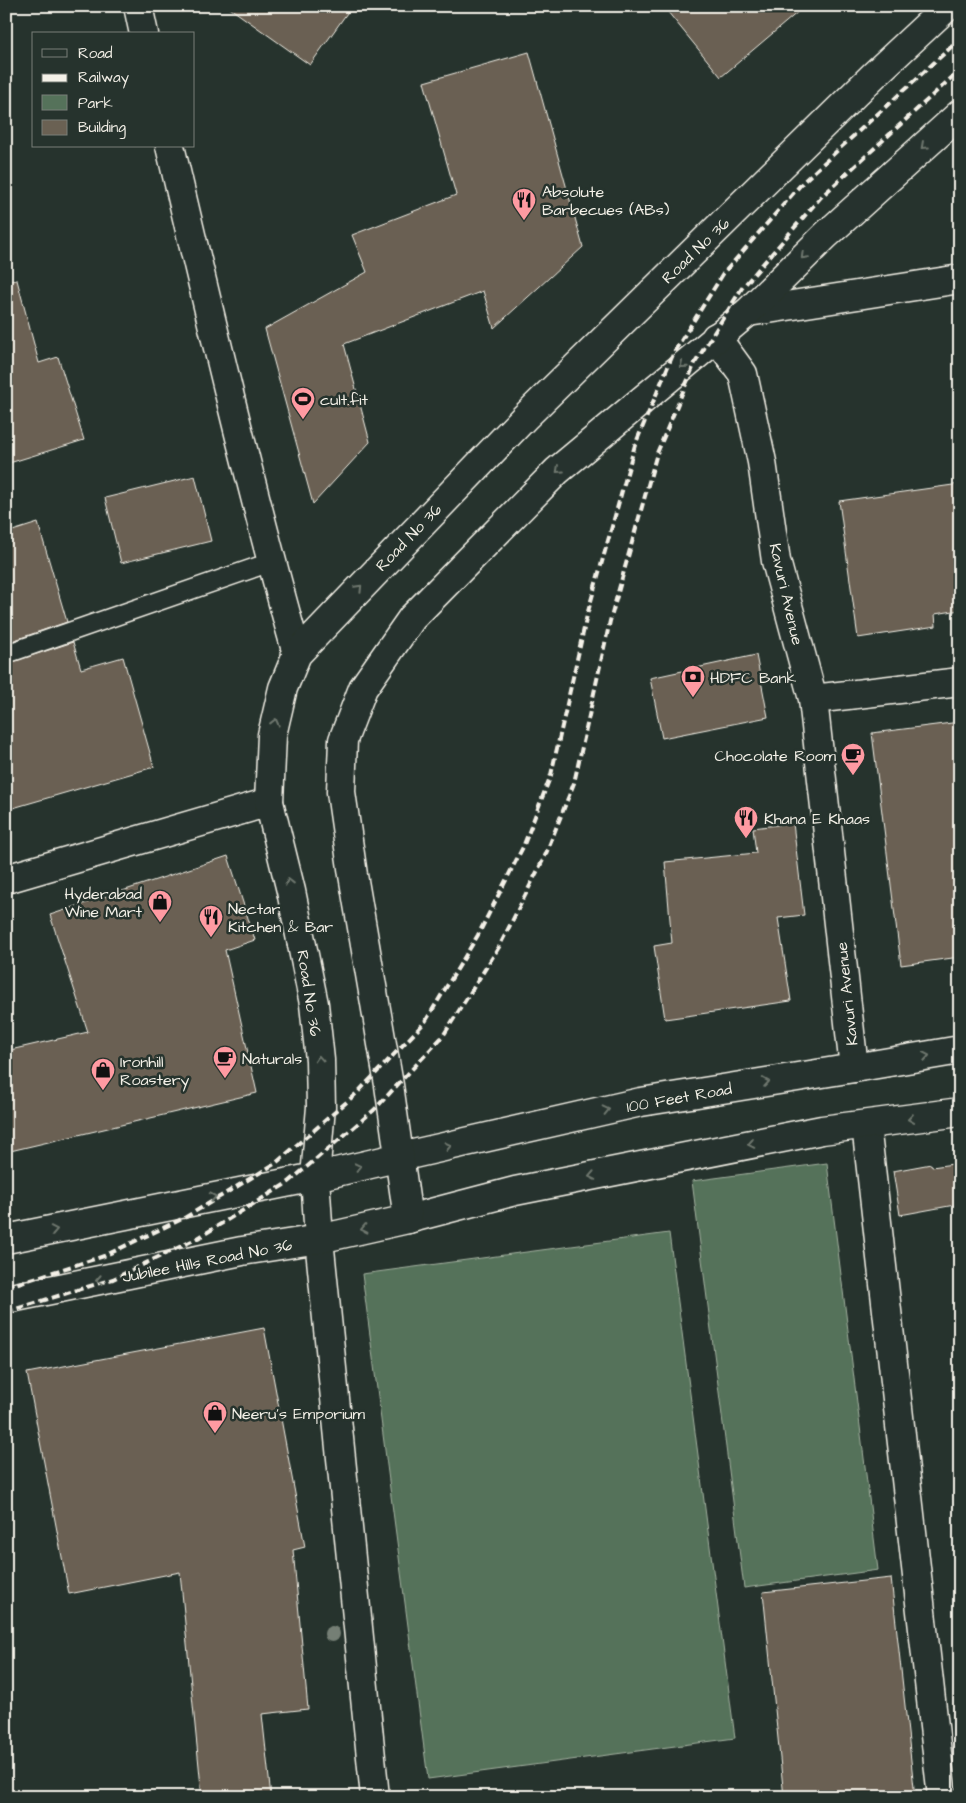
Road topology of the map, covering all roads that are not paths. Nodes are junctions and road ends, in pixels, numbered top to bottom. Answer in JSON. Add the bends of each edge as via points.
{"nodes":[{"id":1,"x":138,"y":6,"type":"edge"},
{"id":2,"x":948,"y":6,"type":"edge"},
{"id":3,"x":144,"y":32,"type":"edge"},
{"id":4,"x":960,"y":114,"type":"edge"},
{"id":5,"x":170,"y":148,"type":"edge"},
{"id":6,"x":960,"y":279,"type":"edge"},
{"id":7,"x":748,"y":312,"type":"junction"},
{"id":8,"x":716,"y":337,"type":"junction"},
{"id":9,"x":271,"y":562,"type":"junction"},
{"id":10,"x":6,"y":654,"type":"edge"},
{"id":11,"x":297,"y":654,"type":"junction"},
{"id":12,"x":960,"y":682,"type":"edge"},
{"id":13,"x":813,"y":699,"type":"junction"},
{"id":14,"x":269,"y":802,"type":"junction"},
{"id":15,"x":6,"y":879,"type":"edge"},
{"id":16,"x":960,"y":1050,"type":"edge"},
{"id":17,"x":854,"y":1068,"type":"junction"},
{"id":18,"x":960,"y":1112,"type":"edge"},
{"id":19,"x":866,"y":1125,"type":"junction"},
{"id":20,"x":400,"y":1157,"type":"junction"},
{"id":21,"x":315,"y":1177,"type":"junction"},
{"id":22,"x":408,"y":1219,"type":"junction"},
{"id":23,"x":6,"y":1239,"type":"edge"},
{"id":24,"x":319,"y":1239,"type":"junction"},
{"id":25,"x":6,"y":1299,"type":"edge"},
{"id":26,"x":375,"y":1797,"type":"edge"},
{"id":27,"x":942,"y":1797,"type":"edge"}],
"edges":[{"from":1,"to":3,"type":"main road"},
{"from":11,"to":2,"type":"main road","name":"Road No 36","one_way":true,"via":[[531,411]]},
{"from":4,"to":7,"type":"main road","one_way":true,"via":[[826,235]]},
{"from":5,"to":9,"type":"main road"},
{"from":6,"to":7,"type":"main road"},
{"from":7,"to":8,"type":"main road"},
{"from":8,"to":13,"type":"main road","name":"Kavuri Avenue","via":[[743,374],[757,435],[776,561]]},
{"from":8,"to":20,"type":"main road","one_way":true,"via":[[557,471],[412,618],[363,688],[343,740],[341,792]]},
{"from":9,"to":10,"type":"lane"},
{"from":9,"to":11,"type":"main road"},
{"from":14,"to":11,"type":"main road","name":"Road No 36","one_way":true,"via":[[272,735],[283,688]]},
{"from":12,"to":13,"type":"main road"},
{"from":13,"to":17,"type":"main road","name":"Kavuri Avenue"},
{"from":14,"to":15,"type":"main road"},
{"from":21,"to":14,"type":"main road","name":"Road No 36","one_way":true,"via":[[321,1108],[314,1004]]},
{"from":17,"to":16,"type":"main road","name":"100 Feet Road","one_way":true},
{"from":20,"to":17,"type":"main road","name":"100 Feet Road","one_way":true,"via":[[641,1102]]},
{"from":18,"to":19,"type":"main road","one_way":true},
{"from":19,"to":22,"type":"main road","one_way":true,"via":[[822,1130],[515,1191]]},
{"from":19,"to":27,"type":"main road"},
{"from":21,"to":20,"type":"main road","one_way":true},
{"from":20,"to":22,"type":"main road"},
{"from":23,"to":21,"type":"main road","one_way":true},
{"from":21,"to":24,"type":"main road","name":"Road No 36"},
{"from":22,"to":24,"type":"main road","name":"Jubilee Hills Road No 36","one_way":true},
{"from":24,"to":25,"type":"main road","name":"Jubilee Hills Road No 36","one_way":true},
{"from":24,"to":26,"type":"main road","name":"Road No 36"}]}
